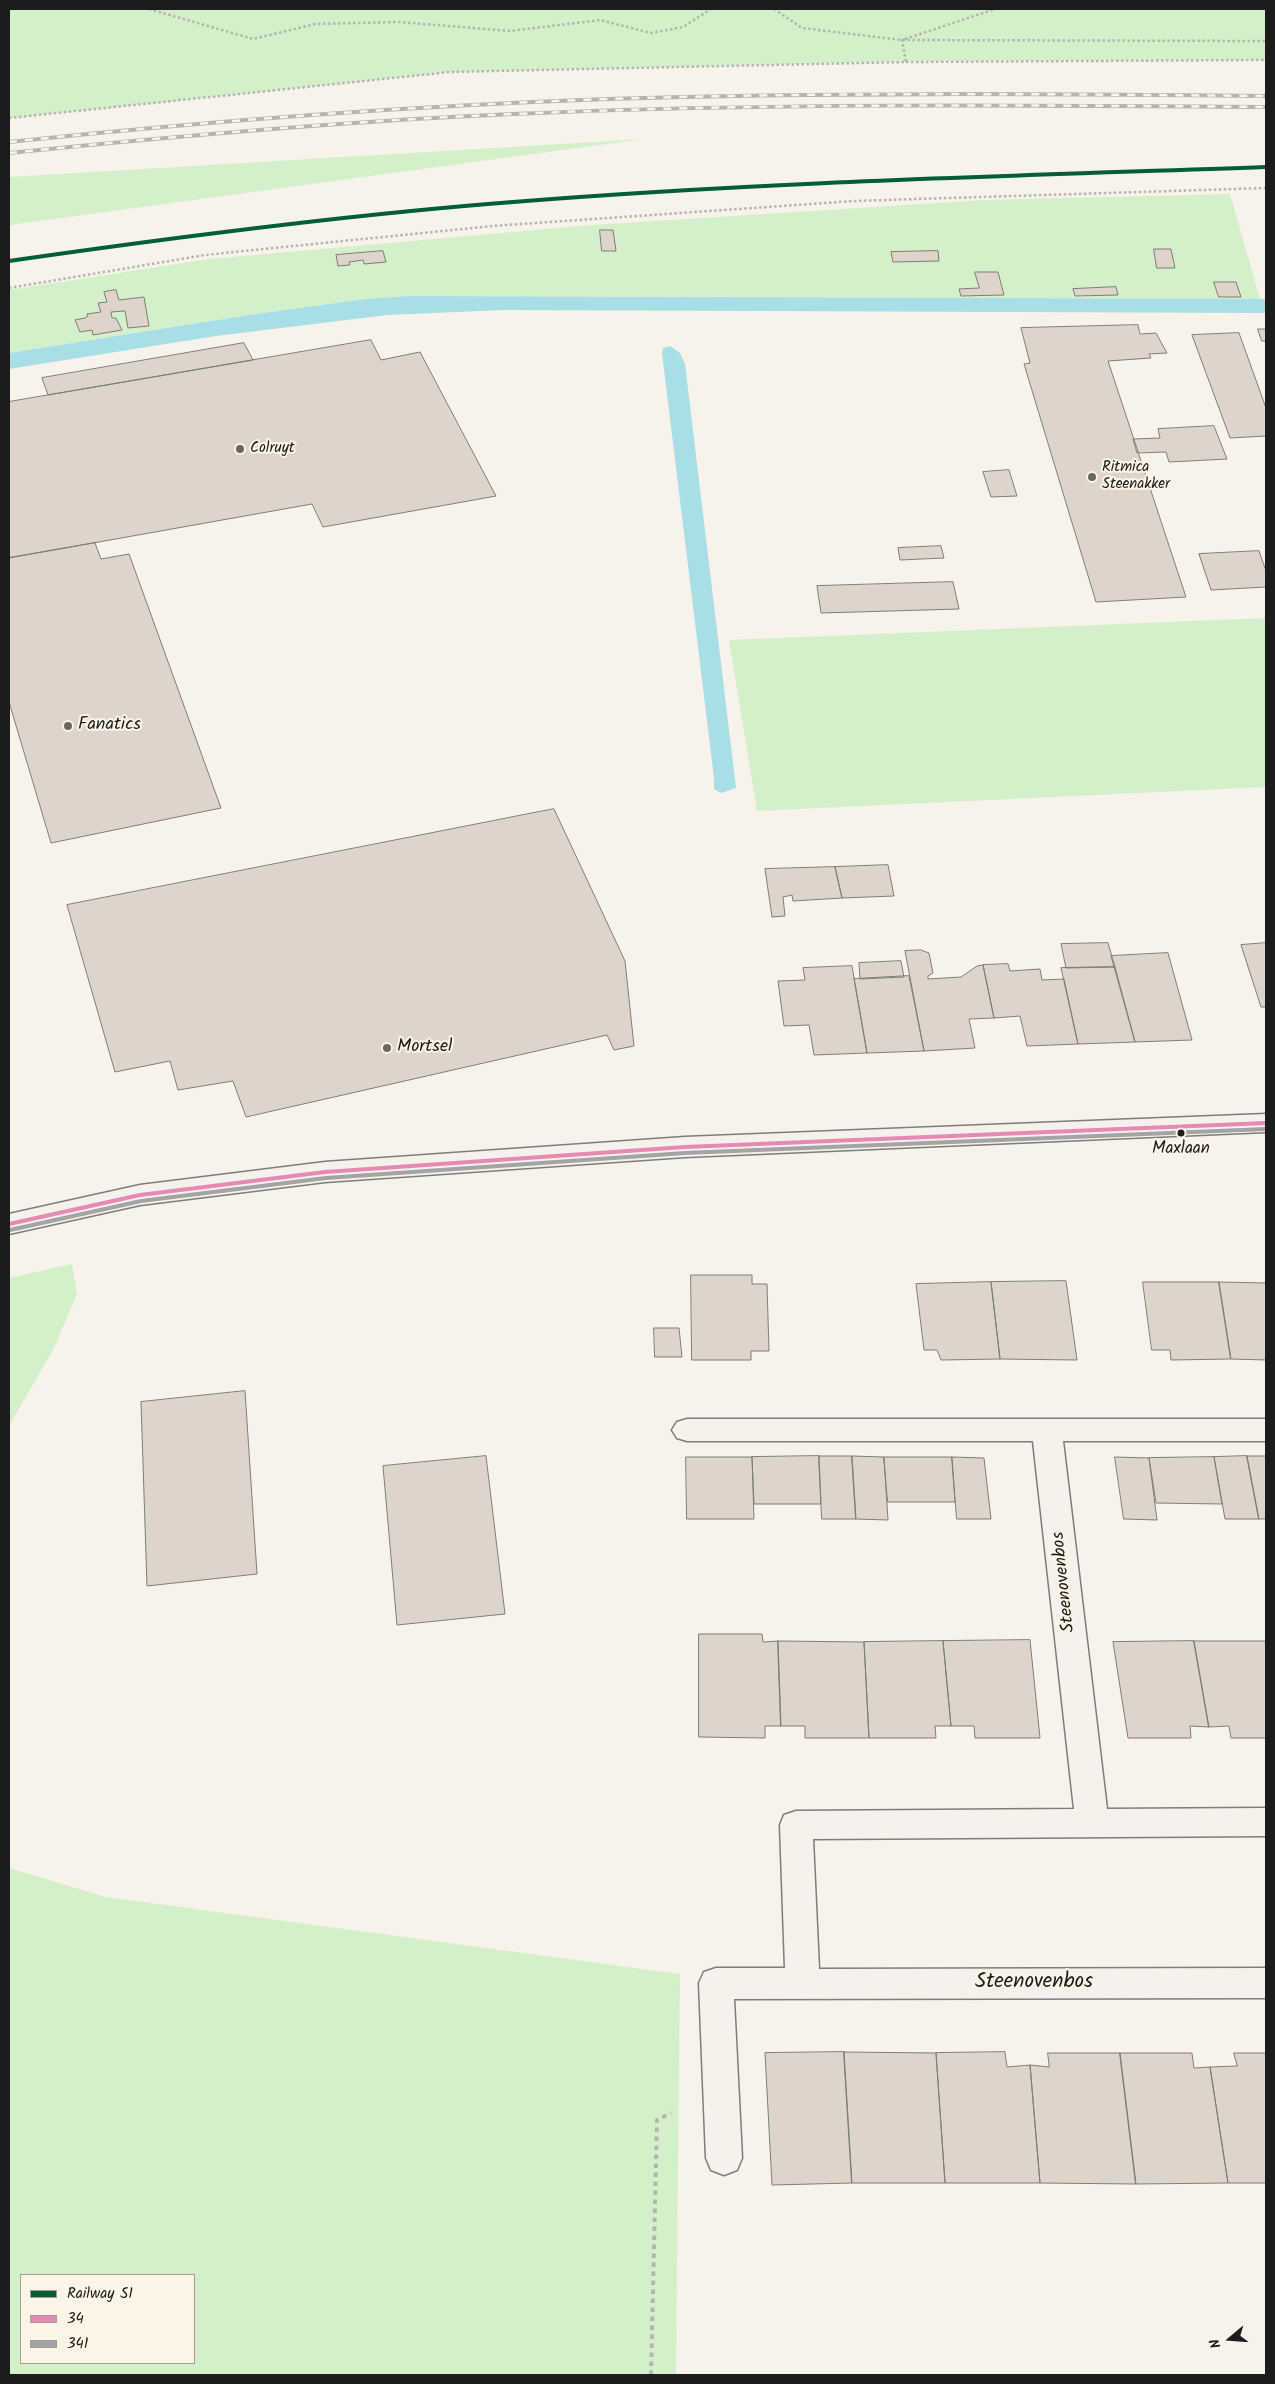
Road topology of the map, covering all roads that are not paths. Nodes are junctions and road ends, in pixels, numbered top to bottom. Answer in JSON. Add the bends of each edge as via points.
{"nodes":[{"id":1,"x":1266,"y":1124,"type":"edge"},
{"id":2,"x":9,"y":1224,"type":"edge"},
{"id":3,"x":687,"y":1430,"type":"dead end"},
{"id":4,"x":1047,"y":1430,"type":"junction"},
{"id":5,"x":1266,"y":1430,"type":"edge"},
{"id":6,"x":1266,"y":1822,"type":"edge"},
{"id":7,"x":1092,"y":1824,"type":"junction"},
{"id":8,"x":1266,"y":1983,"type":"edge"},
{"id":9,"x":803,"y":1984,"type":"junction"},
{"id":10,"x":724,"y":2158,"type":"dead end"}],
"edges":[{"from":1,"to":2,"type":"street","via":[[685,1147],[325,1172],[140,1196]]},
{"from":3,"to":4,"type":"street"},
{"from":4,"to":5,"type":"street"},
{"from":4,"to":7,"type":"street","name":"Steenovenbos"},
{"from":6,"to":7,"type":"street"},
{"from":7,"to":9,"type":"street","via":[[796,1826]]},
{"from":8,"to":9,"type":"street","name":"Steenovenbos"},
{"from":9,"to":10,"type":"street","name":"Steenovenbos","via":[[716,1983]]}]}
